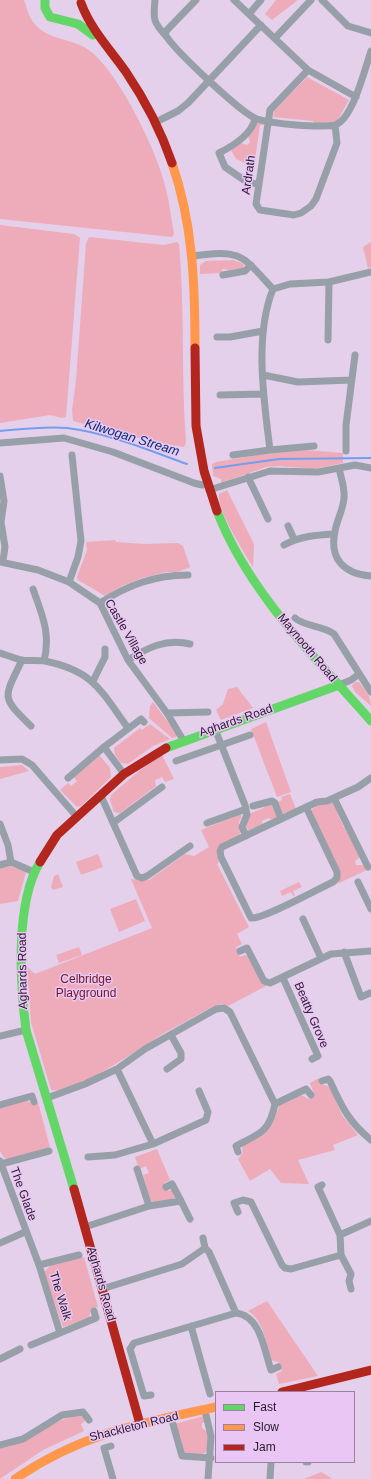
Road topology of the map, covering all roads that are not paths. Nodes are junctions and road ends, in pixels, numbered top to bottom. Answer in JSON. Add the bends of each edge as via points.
{"nodes":[{"id":1,"x":155,"y":0,"type":"edge"},
{"id":2,"x":196,"y":0,"type":"edge"},
{"id":3,"x":234,"y":0,"type":"edge"},
{"id":4,"x":261,"y":0,"type":"edge"},
{"id":5,"x":312,"y":0,"type":"edge"},
{"id":6,"x":322,"y":0,"type":"edge"},
{"id":7,"x":44,"y":2,"type":"edge"},
{"id":8,"x":81,"y":2,"type":"edge"},
{"id":9,"x":249,"y":14,"type":"junction"},
{"id":10,"x":66,"y":21,"type":"junction"},
{"id":11,"x":261,"y":25,"type":"junction"},
{"id":12,"x":371,"y":33,"type":"edge"},
{"id":13,"x":166,"y":36,"type":"junction"},
{"id":14,"x":275,"y":38,"type":"junction"},
{"id":15,"x":371,"y":51,"type":"edge"},
{"id":16,"x":114,"y":56,"type":"junction"},
{"id":17,"x":308,"y":70,"type":"junction"},
{"id":18,"x":208,"y":80,"type":"junction"},
{"id":19,"x":356,"y":97,"type":"junction"},
{"id":20,"x":256,"y":119,"type":"junction"},
{"id":21,"x":268,"y":120,"type":"junction"},
{"id":22,"x":156,"y":122,"type":"junction"},
{"id":23,"x":335,"y":125,"type":"junction"},
{"id":24,"x":259,"y":185,"type":"junction"},
{"id":25,"x":193,"y":256,"type":"junction"},
{"id":26,"x":251,"y":265,"type":"junction"},
{"id":27,"x":371,"y":272,"type":"edge"},
{"id":28,"x":223,"y":275,"type":"dead end"},
{"id":29,"x":329,"y":282,"type":"junction"},
{"id":30,"x":273,"y":289,"type":"junction"},
{"id":31,"x":263,"y":331,"type":"junction"},
{"id":32,"x":217,"y":337,"type":"dead end"},
{"id":33,"x":328,"y":340,"type":"dead end"},
{"id":34,"x":355,"y":355,"type":"dead end"},
{"id":35,"x":263,"y":375,"type":"junction"},
{"id":36,"x":352,"y":380,"type":"junction"},
{"id":37,"x":264,"y":394,"type":"junction"},
{"id":38,"x":220,"y":395,"type":"dead end"},
{"id":39,"x":0,"y":444,"type":"edge"},
{"id":40,"x":314,"y":446,"type":"dead end"},
{"id":41,"x":270,"y":450,"type":"junction"},
{"id":42,"x":346,"y":451,"type":"dead end"},
{"id":43,"x":233,"y":455,"type":"dead end"},
{"id":44,"x":72,"y":456,"type":"dead end"},
{"id":45,"x":339,"y":468,"type":"junction"},
{"id":46,"x":371,"y":468,"type":"edge"},
{"id":47,"x":0,"y":476,"type":"edge"},
{"id":48,"x":248,"y":477,"type":"junction"},
{"id":49,"x":208,"y":487,"type":"junction"},
{"id":50,"x":268,"y":520,"type":"dead end"},
{"id":51,"x":288,"y":526,"type":"dead end"},
{"id":52,"x":334,"y":534,"type":"junction"},
{"id":53,"x":294,"y":540,"type":"junction"},
{"id":54,"x":284,"y":545,"type":"dead end"},
{"id":55,"x":2,"y":562,"type":"edge"},
{"id":56,"x":188,"y":575,"type":"dead end"},
{"id":57,"x":371,"y":576,"type":"edge"},
{"id":58,"x":69,"y":582,"type":"junction"},
{"id":59,"x":33,"y":589,"type":"dead end"},
{"id":60,"x":100,"y":603,"type":"junction"},
{"id":61,"x":295,"y":618,"type":"dead end"},
{"id":62,"x":190,"y":644,"type":"dead end"},
{"id":63,"x":105,"y":649,"type":"dead end"},
{"id":64,"x":0,"y":653,"type":"edge"},
{"id":65,"x":22,"y":660,"type":"junction"},
{"id":66,"x":128,"y":660,"type":"junction"},
{"id":67,"x":44,"y":661,"type":"junction"},
{"id":68,"x":359,"y":674,"type":"junction"},
{"id":69,"x":93,"y":681,"type":"junction"},
{"id":70,"x":339,"y":685,"type":"junction"},
{"id":71,"x":371,"y":692,"type":"edge"},
{"id":72,"x":208,"y":712,"type":"dead end"},
{"id":73,"x":167,"y":713,"type":"junction"},
{"id":74,"x":371,"y":721,"type":"edge"},
{"id":75,"x":144,"y":722,"type":"dead end"},
{"id":76,"x":31,"y":726,"type":"dead end"},
{"id":77,"x":128,"y":728,"type":"junction"},
{"id":78,"x":215,"y":729,"type":"junction"},
{"id":79,"x":250,"y":735,"type":"dead end"},
{"id":80,"x":183,"y":740,"type":"junction"},
{"id":81,"x":221,"y":746,"type":"junction"},
{"id":82,"x":104,"y":748,"type":"junction"},
{"id":83,"x":0,"y":760,"type":"edge"},
{"id":84,"x":176,"y":761,"type":"dead end"},
{"id":85,"x":124,"y":774,"type":"junction"},
{"id":86,"x":68,"y":778,"type":"dead end"},
{"id":87,"x":371,"y":778,"type":"edge"},
{"id":88,"x":162,"y":787,"type":"dead end"},
{"id":89,"x":101,"y":796,"type":"junction"},
{"id":90,"x":334,"y":798,"type":"junction"},
{"id":91,"x":250,"y":807,"type":"junction"},
{"id":92,"x":306,"y":807,"type":"junction"},
{"id":93,"x":77,"y":817,"type":"junction"},
{"id":94,"x":281,"y":819,"type":"junction"},
{"id":95,"x":113,"y":823,"type":"junction"},
{"id":96,"x":208,"y":823,"type":"dead end"},
{"id":97,"x":0,"y":824,"type":"edge"},
{"id":98,"x":246,"y":836,"type":"junction"},
{"id":99,"x":190,"y":846,"type":"dead end"},
{"id":100,"x":11,"y":862,"type":"junction"},
{"id":101,"x":0,"y":864,"type":"edge"},
{"id":102,"x":368,"y":867,"type":"dead end"},
{"id":103,"x":34,"y":872,"type":"junction"},
{"id":104,"x":358,"y":882,"type":"dead end"},
{"id":105,"x":371,"y":909,"type":"edge"},
{"id":106,"x":303,"y":919,"type":"dead end"},
{"id":107,"x":240,"y":951,"type":"dead end"},
{"id":108,"x":371,"y":951,"type":"edge"},
{"id":109,"x":344,"y":952,"type":"junction"},
{"id":110,"x":321,"y":958,"type":"junction"},
{"id":111,"x":283,"y":978,"type":"junction"},
{"id":112,"x":370,"y":993,"type":"edge"},
{"id":113,"x":26,"y":1030,"type":"junction"},
{"id":114,"x":171,"y":1035,"type":"junction"},
{"id":115,"x":0,"y":1036,"type":"edge"},
{"id":116,"x":312,"y":1059,"type":"dead end"},
{"id":117,"x":117,"y":1068,"type":"junction"},
{"id":118,"x":167,"y":1069,"type":"dead end"},
{"id":119,"x":322,"y":1081,"type":"dead end"},
{"id":120,"x":199,"y":1091,"type":"dead end"},
{"id":121,"x":311,"y":1095,"type":"dead end"},
{"id":122,"x":47,"y":1098,"type":"junction"},
{"id":123,"x":34,"y":1102,"type":"dead end"},
{"id":124,"x":275,"y":1104,"type":"junction"},
{"id":125,"x":0,"y":1105,"type":"edge"},
{"id":126,"x":371,"y":1140,"type":"edge"},
{"id":127,"x":153,"y":1144,"type":"junction"},
{"id":128,"x":49,"y":1151,"type":"dead end"},
{"id":129,"x":238,"y":1152,"type":"dead end"},
{"id":130,"x":88,"y":1157,"type":"dead end"},
{"id":131,"x":0,"y":1163,"type":"edge"},
{"id":132,"x":137,"y":1169,"type":"dead end"},
{"id":133,"x":322,"y":1185,"type":"dead end"},
{"id":134,"x":166,"y":1187,"type":"dead end"},
{"id":135,"x":181,"y":1200,"type":"junction"},
{"id":136,"x":149,"y":1206,"type":"junction"},
{"id":137,"x":238,"y":1212,"type":"dead end"},
{"id":138,"x":190,"y":1219,"type":"dead end"},
{"id":139,"x":371,"y":1221,"type":"edge"},
{"id":140,"x":85,"y":1227,"type":"junction"},
{"id":141,"x":25,"y":1232,"type":"junction"},
{"id":142,"x":340,"y":1235,"type":"junction"},
{"id":143,"x":203,"y":1238,"type":"dead end"},
{"id":144,"x":0,"y":1243,"type":"edge"},
{"id":145,"x":206,"y":1248,"type":"junction"},
{"id":146,"x":79,"y":1255,"type":"dead end"},
{"id":147,"x":341,"y":1255,"type":"junction"},
{"id":148,"x":39,"y":1265,"type":"junction"},
{"id":149,"x":102,"y":1289,"type":"junction"},
{"id":150,"x":351,"y":1289,"type":"dead end"},
{"id":151,"x":94,"y":1312,"type":"dead end"},
{"id":152,"x":236,"y":1313,"type":"junction"},
{"id":153,"x":191,"y":1326,"type":"junction"},
{"id":154,"x":60,"y":1333,"type":"junction"},
{"id":155,"x":31,"y":1345,"type":"dead end"},
{"id":156,"x":20,"y":1350,"type":"dead end"},
{"id":157,"x":0,"y":1359,"type":"edge"},
{"id":158,"x":278,"y":1367,"type":"dead end"},
{"id":159,"x":371,"y":1370,"type":"edge"},
{"id":160,"x":286,"y":1391,"type":"edge"},
{"id":161,"x":210,"y":1394,"type":"dead end"},
{"id":162,"x":151,"y":1395,"type":"dead end"},
{"id":163,"x":215,"y":1407,"type":"edge"},
{"id":164,"x":206,"y":1415,"type":"dead end"},
{"id":165,"x":89,"y":1420,"type":"dead end"},
{"id":166,"x":140,"y":1424,"type":"junction"},
{"id":167,"x":173,"y":1424,"type":"dead end"},
{"id":168,"x":0,"y":1445,"type":"edge"},
{"id":169,"x":111,"y":1446,"type":"dead end"},
{"id":170,"x":210,"y":1458,"type":"junction"},
{"id":171,"x":271,"y":1463,"type":"edge"},
{"id":172,"x":15,"y":1479,"type":"edge"},
{"id":173,"x":112,"y":1479,"type":"edge"},
{"id":174,"x":208,"y":1479,"type":"edge"},
{"id":175,"x":270,"y":1479,"type":"edge"}],
"edges":[{"from":1,"to":13,"type":"street","via":[[154,19]]},
{"from":2,"to":13,"type":"street","via":[[167,30]]},
{"from":3,"to":9,"type":"street"},
{"from":4,"to":9,"type":"street"},
{"from":5,"to":14,"type":"street"},
{"from":6,"to":12,"type":"street","via":[[348,26]]},
{"from":7,"to":10,"type":"street","via":[[52,18]]},
{"from":8,"to":10,"type":"street","via":[[76,15]]},
{"from":8,"to":16,"type":"street","via":[[90,25]]},
{"from":9,"to":11,"type":"street"},
{"from":10,"to":16,"type":"street","via":[[82,26]]},
{"from":11,"to":14,"type":"street"},
{"from":11,"to":18,"type":"street"},
{"from":13,"to":18,"type":"street"},
{"from":14,"to":17,"type":"street"},
{"from":15,"to":19,"type":"street"},
{"from":16,"to":22,"type":"street","name":"Maynooth Road"},
{"from":17,"to":19,"type":"street"},
{"from":17,"to":21,"type":"street","name":"Ardrath","via":[[270,110]]},
{"from":18,"to":20,"type":"street"},
{"from":18,"to":22,"type":"street","via":[[188,103]]},
{"from":19,"to":23,"type":"street","via":[[342,121]]},
{"from":20,"to":21,"type":"street"},
{"from":20,"to":24,"type":"street","name":"Ardrath","via":[[245,140],[219,153],[225,167],[244,180]]},
{"from":21,"to":23,"type":"street","via":[[318,127]]},
{"from":21,"to":24,"type":"street","name":"Ardrath"},
{"from":22,"to":25,"type":"street","name":"Maynooth Road","via":[[180,187]]},
{"from":23,"to":24,"type":"street","name":"Ardrath","via":[[337,142],[316,199],[306,210],[289,215],[258,209],[256,204]]},
{"from":25,"to":26,"type":"street","via":[[233,254]]},
{"from":25,"to":49,"type":"street","name":"Maynooth Road","via":[[196,425]]},
{"from":26,"to":28,"type":"street","via":[[245,271]]},
{"from":26,"to":30,"type":"street"},
{"from":27,"to":29,"type":"street"},
{"from":29,"to":30,"type":"street","via":[[290,284]]},
{"from":29,"to":33,"type":"street"},
{"from":30,"to":31,"type":"street","via":[[266,308]]},
{"from":31,"to":32,"type":"street"},
{"from":31,"to":35,"type":"street"},
{"from":34,"to":36,"type":"street"},
{"from":35,"to":36,"type":"street","via":[[298,382]]},
{"from":35,"to":37,"type":"street"},
{"from":36,"to":42,"type":"street","via":[[346,425]]},
{"from":37,"to":38,"type":"street"},
{"from":37,"to":41,"type":"street"},
{"from":39,"to":49,"type":"street","via":[[64,438],[112,452]]},
{"from":40,"to":41,"type":"street"},
{"from":41,"to":43,"type":"street"},
{"from":44,"to":58,"type":"street","via":[[81,541]]},
{"from":45,"to":46,"type":"street","via":[[355,465]]},
{"from":45,"to":48,"type":"street","via":[[318,472],[273,471]]},
{"from":45,"to":52,"type":"street","via":[[344,500]]},
{"from":47,"to":55,"type":"street","via":[[4,501],[2,522],[5,547]]},
{"from":48,"to":49,"type":"street"},
{"from":48,"to":50,"type":"street"},
{"from":49,"to":70,"type":"street","name":"Maynooth Road","via":[[225,533],[247,571],[277,612]]},
{"from":51,"to":53,"type":"street"},
{"from":52,"to":53,"type":"street"},
{"from":52,"to":57,"type":"street","via":[[335,550],[342,566],[353,573]]},
{"from":53,"to":54,"type":"street"},
{"from":55,"to":58,"type":"street","name":"Castle Village","via":[[38,570]]},
{"from":56,"to":60,"type":"street","via":[[164,576],[135,584]]},
{"from":58,"to":60,"type":"street","name":"Castle Village"},
{"from":59,"to":67,"type":"street","via":[[47,632],[47,652]]},
{"from":60,"to":66,"type":"street","name":"Castle Village"},
{"from":61,"to":68,"type":"street","via":[[298,622],[324,628],[334,634]]},
{"from":62,"to":66,"type":"street","via":[[172,642],[148,648]]},
{"from":63,"to":69,"type":"street","via":[[105,657]]},
{"from":64,"to":65,"type":"street"},
{"from":65,"to":67,"type":"street"},
{"from":65,"to":76,"type":"street","via":[[10,685],[8,698],[12,707]]},
{"from":66,"to":73,"type":"street","name":"Castle Village"},
{"from":67,"to":69,"type":"street","via":[[68,667]]},
{"from":68,"to":70,"type":"street"},
{"from":68,"to":71,"type":"street"},
{"from":69,"to":77,"type":"street"},
{"from":70,"to":74,"type":"street","name":"Maynooth Road"},
{"from":70,"to":78,"type":"street","name":"Aghards Road"},
{"from":72,"to":73,"type":"street"},
{"from":73,"to":80,"type":"street","name":"Castle Village"},
{"from":75,"to":77,"type":"street","via":[[142,719]]},
{"from":77,"to":82,"type":"street"},
{"from":78,"to":80,"type":"street","name":"Aghards Road"},
{"from":78,"to":81,"type":"street"},
{"from":79,"to":81,"type":"street"},
{"from":80,"to":85,"type":"street","name":"Aghards Road","via":[[148,757]]},
{"from":81,"to":84,"type":"street"},
{"from":81,"to":91,"type":"street"},
{"from":82,"to":85,"type":"street"},
{"from":82,"to":86,"type":"street"},
{"from":83,"to":93,"type":"street","via":[[22,759],[32,765]]},
{"from":85,"to":89,"type":"street","name":"Aghards Road"},
{"from":87,"to":90,"type":"street"},
{"from":88,"to":95,"type":"street"},
{"from":89,"to":93,"type":"street","name":"Aghards Road"},
{"from":89,"to":95,"type":"street"},
{"from":90,"to":92,"type":"street"},
{"from":90,"to":102,"type":"street","via":[[361,860]]},
{"from":91,"to":94,"type":"street","via":[[273,801]]},
{"from":91,"to":96,"type":"street"},
{"from":91,"to":98,"type":"street","via":[[242,827]]},
{"from":92,"to":94,"type":"street"},
{"from":92,"to":98,"type":"street","via":[[337,872],[337,878],[256,918],[249,916],[220,854],[222,847]]},
{"from":93,"to":103,"type":"street","name":"Aghards Road","via":[[57,835]]},
{"from":94,"to":98,"type":"street"},
{"from":95,"to":99,"type":"street","via":[[135,874],[140,877],[147,876]]},
{"from":97,"to":100,"type":"street"},
{"from":100,"to":101,"type":"street"},
{"from":100,"to":103,"type":"street"},
{"from":103,"to":113,"type":"street","name":"Aghards Road","via":[[26,900],[22,929]]},
{"from":104,"to":105,"type":"street"},
{"from":106,"to":110,"type":"street"},
{"from":107,"to":111,"type":"street","name":"Beatty Grove","via":[[247,948],[264,981],[270,983]]},
{"from":108,"to":109,"type":"street","name":"Beatty Grove"},
{"from":109,"to":110,"type":"street","name":"Beatty Grove"},
{"from":109,"to":112,"type":"street","via":[[361,997]]},
{"from":110,"to":111,"type":"street","name":"Beatty Grove"},
{"from":111,"to":116,"type":"street","name":"Beatty Grove","via":[[318,1056]]},
{"from":113,"to":115,"type":"street"},
{"from":113,"to":122,"type":"street","name":"Aghards Road"},
{"from":114,"to":117,"type":"street"},
{"from":114,"to":118,"type":"street","via":[[181,1059]]},
{"from":114,"to":124,"type":"street","via":[[216,1009],[228,1010]]},
{"from":117,"to":122,"type":"street"},
{"from":117,"to":127,"type":"street"},
{"from":119,"to":126,"type":"street","via":[[329,1080],[346,1114]]},
{"from":120,"to":127,"type":"street","via":[[208,1112],[206,1120]]},
{"from":121,"to":124,"type":"street","via":[[306,1089]]},
{"from":122,"to":140,"type":"street","name":"Aghards Road"},
{"from":123,"to":125,"type":"street","via":[[32,1096]]},
{"from":124,"to":129,"type":"street","via":[[268,1126],[261,1133],[236,1146]]},
{"from":127,"to":130,"type":"street","via":[[115,1155]]},
{"from":128,"to":131,"type":"street","name":"The Glade"},
{"from":131,"to":141,"type":"street","name":"The Glade"},
{"from":132,"to":136,"type":"street"},
{"from":133,"to":142,"type":"street","via":[[318,1187]]},
{"from":134,"to":135,"type":"street","via":[[172,1184]]},
{"from":135,"to":136,"type":"street"},
{"from":135,"to":138,"type":"street"},
{"from":136,"to":140,"type":"street"},
{"from":137,"to":147,"type":"street","via":[[234,1203],[244,1200],[251,1202],[285,1268],[291,1269]]},
{"from":139,"to":142,"type":"street"},
{"from":140,"to":149,"type":"street","name":"Aghards Road"},
{"from":141,"to":144,"type":"street"},
{"from":141,"to":148,"type":"street","name":"The Walk"},
{"from":142,"to":147,"type":"street"},
{"from":143,"to":145,"type":"street"},
{"from":145,"to":149,"type":"street","via":[[182,1264]]},
{"from":145,"to":152,"type":"street"},
{"from":146,"to":148,"type":"street","name":"The Walk"},
{"from":147,"to":150,"type":"street","via":[[351,1274]]},
{"from":148,"to":154,"type":"street","name":"The Walk"},
{"from":149,"to":166,"type":"street","name":"Aghards Road"},
{"from":151,"to":154,"type":"street","name":"The Walk","via":[[96,1318]]},
{"from":152,"to":153,"type":"street"},
{"from":152,"to":158,"type":"street","via":[[250,1317],[255,1324],[271,1370]]},
{"from":153,"to":161,"type":"street"},
{"from":153,"to":162,"type":"street","via":[[134,1343],[130,1349],[144,1396]]},
{"from":154,"to":155,"type":"street","name":"The Walk"},
{"from":156,"to":157,"type":"street"},
{"from":159,"to":160,"type":"street"},
{"from":163,"to":166,"type":"street","name":"Shackleton Road"},
{"from":164,"to":170,"type":"street","via":[[211,1436]]},
{"from":165,"to":168,"type":"street","via":[[83,1412],[62,1416],[23,1439]]},
{"from":166,"to":172,"type":"street","name":"Shackleton Road","via":[[116,1429],[69,1446],[47,1457]]},
{"from":167,"to":170,"type":"street","via":[[182,1456]]},
{"from":169,"to":173,"type":"street","via":[[104,1448]]},
{"from":170,"to":174,"type":"street"},
{"from":171,"to":175,"type":"street"}]}
